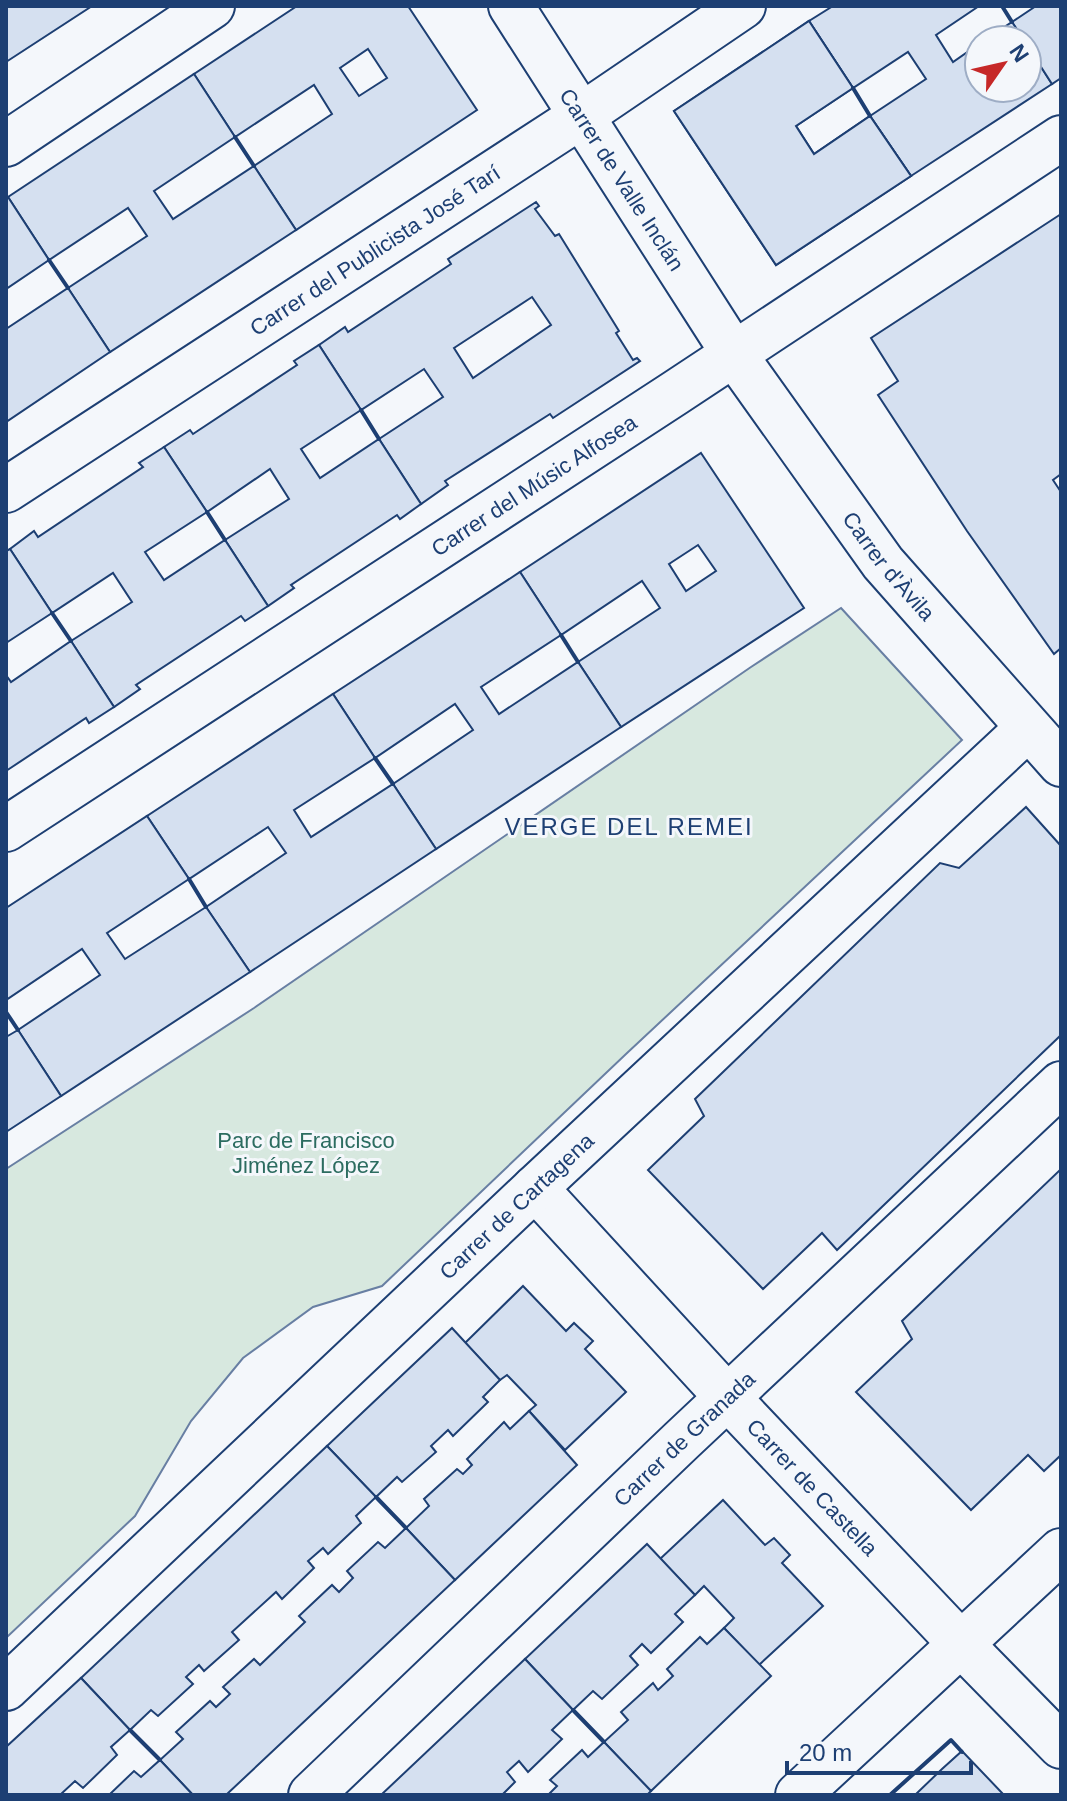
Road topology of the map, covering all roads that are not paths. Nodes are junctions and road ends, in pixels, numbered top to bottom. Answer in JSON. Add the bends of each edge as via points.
{"nodes":[{"id":1,"x":212,"y":6,"type":"edge"},
{"id":2,"x":511,"y":6,"type":"edge"},
{"id":3,"x":743,"y":6,"type":"edge"},
{"id":4,"x":581,"y":116,"type":"junction"},
{"id":5,"x":1061,"y":138,"type":"edge"},
{"id":6,"x":6,"y":144,"type":"edge"},
{"id":7,"x":734,"y":354,"type":"junction"},
{"id":8,"x":6,"y":490,"type":"edge"},
{"id":9,"x":1028,"y":728,"type":"junction"},
{"id":10,"x":1061,"y":764,"type":"edge"},
{"id":11,"x":6,"y":829,"type":"edge"},
{"id":12,"x":1061,"y":1084,"type":"edge"},
{"id":13,"x":535,"y":1188,"type":"junction"},
{"id":14,"x":728,"y":1398,"type":"junction"},
{"id":15,"x":1061,"y":1551,"type":"edge"},
{"id":16,"x":961,"y":1644,"type":"junction"},
{"id":17,"x":6,"y":1688,"type":"edge"},
{"id":18,"x":1061,"y":1746,"type":"edge"},
{"id":19,"x":311,"y":1795,"type":"edge"},
{"id":20,"x":798,"y":1795,"type":"edge"}],
"edges":[{"from":1,"to":6,"type":"street"},
{"from":2,"to":4,"type":"street","name":"Carrer de Valle Inclán"},
{"from":3,"to":4,"type":"street","name":"Carrer del Publicista José Tarí"},
{"from":4,"to":7,"type":"street","name":"Carrer de Valle Inclán"},
{"from":4,"to":8,"type":"street","name":"Carrer del Publicista José Tarí"},
{"from":5,"to":7,"type":"street","name":"Carrer del Músic Alfosea"},
{"from":7,"to":9,"type":"street","name":"Carrer d'Àvila","via":[[883,563]]},
{"from":7,"to":11,"type":"street","name":"Carrer del Músic Alfosea"},
{"from":9,"to":10,"type":"street","name":"Carrer d'Àvila"},
{"from":9,"to":13,"type":"street","name":"Carrer de Cartagena"},
{"from":12,"to":14,"type":"street","name":"Carrer de Granada"},
{"from":13,"to":14,"type":"street","name":"Carrer de Castella"},
{"from":13,"to":17,"type":"street","name":"Carrer de Cartagena"},
{"from":14,"to":16,"type":"street","name":"Carrer de Castella"},
{"from":14,"to":19,"type":"street","name":"Carrer de Granada"},
{"from":15,"to":16,"type":"street"},
{"from":16,"to":18,"type":"street","name":"Carrer de Castella"},
{"from":16,"to":20,"type":"street"}]}
